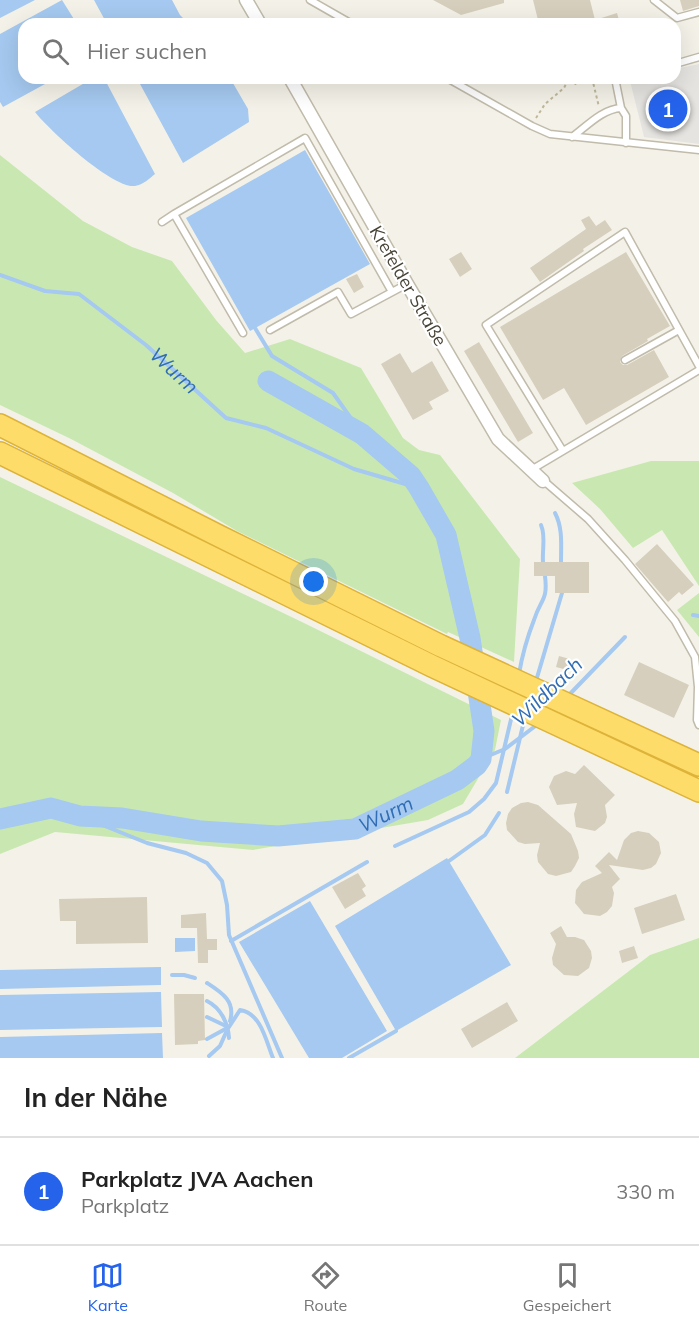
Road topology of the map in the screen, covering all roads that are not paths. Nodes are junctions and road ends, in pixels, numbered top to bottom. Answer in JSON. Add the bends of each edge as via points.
{"nodes":[{"id":1,"x":246,"y":0,"type":"edge"},
{"id":2,"x":310,"y":0,"type":"edge"},
{"id":3,"x":654,"y":0,"type":"edge"},
{"id":4,"x":699,"y":12,"type":"edge"},
{"id":5,"x":256,"y":18,"type":"edge"},
{"id":6,"x":342,"y":18,"type":"edge"},
{"id":7,"x":699,"y":57,"type":"edge"},
{"id":8,"x":681,"y":62,"type":"edge"},
{"id":9,"x":293,"y":84,"type":"edge"},
{"id":10,"x":458,"y":84,"type":"edge"},
{"id":11,"x":617,"y":84,"type":"edge"},
{"id":12,"x":621,"y":108,"type":"junction"},
{"id":13,"x":572,"y":137,"type":"junction"},
{"id":14,"x":626,"y":143,"type":"junction"},
{"id":15,"x":699,"y":150,"type":"edge"},
{"id":16,"x":174,"y":214,"type":"junction"},
{"id":17,"x":162,"y":222,"type":"dead end"},
{"id":18,"x":406,"y":284,"type":"junction"},
{"id":19,"x":392,"y":292,"type":"junction"},
{"id":20,"x":270,"y":330,"type":"dead end"},
{"id":21,"x":679,"y":330,"type":"junction"},
{"id":22,"x":243,"y":333,"type":"dead end"},
{"id":23,"x":625,"y":360,"type":"dead end"},
{"id":24,"x":699,"y":368,"type":"edge"},
{"id":25,"x":0,"y":425,"type":"edge"},
{"id":26,"x":563,"y":451,"type":"junction"},
{"id":27,"x":0,"y":453,"type":"edge"},
{"id":28,"x":531,"y":470,"type":"junction"},
{"id":29,"x":543,"y":480,"type":"joint"},
{"id":30,"x":699,"y":725,"type":"edge"},
{"id":31,"x":699,"y":765,"type":"edge"},
{"id":32,"x":699,"y":791,"type":"edge"}],
"edges":[{"from":1,"to":5,"type":"street"},
{"from":2,"to":6,"type":"lane"},
{"from":3,"to":4,"type":"lane","via":[[677,18]]},
{"from":7,"to":8,"type":"lane"},
{"from":9,"to":18,"type":"street","name":"Krefelder Straße"},
{"from":10,"to":13,"type":"lane","via":[[532,126]]},
{"from":11,"to":12,"type":"lane"},
{"from":12,"to":13,"type":"lane","via":[[601,115]]},
{"from":12,"to":14,"type":"lane","via":[[626,116]]},
{"from":13,"to":14,"type":"lane"},
{"from":14,"to":15,"type":"lane"},
{"from":16,"to":17,"type":"lane"},
{"from":16,"to":19,"type":"lane","via":[[305,138]]},
{"from":16,"to":22,"type":"lane"},
{"from":18,"to":19,"type":"lane"},
{"from":18,"to":28,"type":"street","name":"Krefelder Straße","via":[[498,439]]},
{"from":19,"to":20,"type":"lane","via":[[351,314],[338,292]]},
{"from":21,"to":23,"type":"lane"},
{"from":21,"to":24,"type":"lane"},
{"from":21,"to":26,"type":"lane","via":[[625,232],[486,325]]},
{"from":24,"to":26,"type":"lane"},
{"from":25,"to":31,"type":"highway","via":[[441,646]]},
{"from":26,"to":28,"type":"lane"},
{"from":27,"to":32,"type":"highway","via":[[432,666]]},
{"from":28,"to":29,"type":"street","name":"Krefelder Straße"},
{"from":29,"to":30,"type":"lane","via":[[588,519],[675,621],[695,657]]}]}
